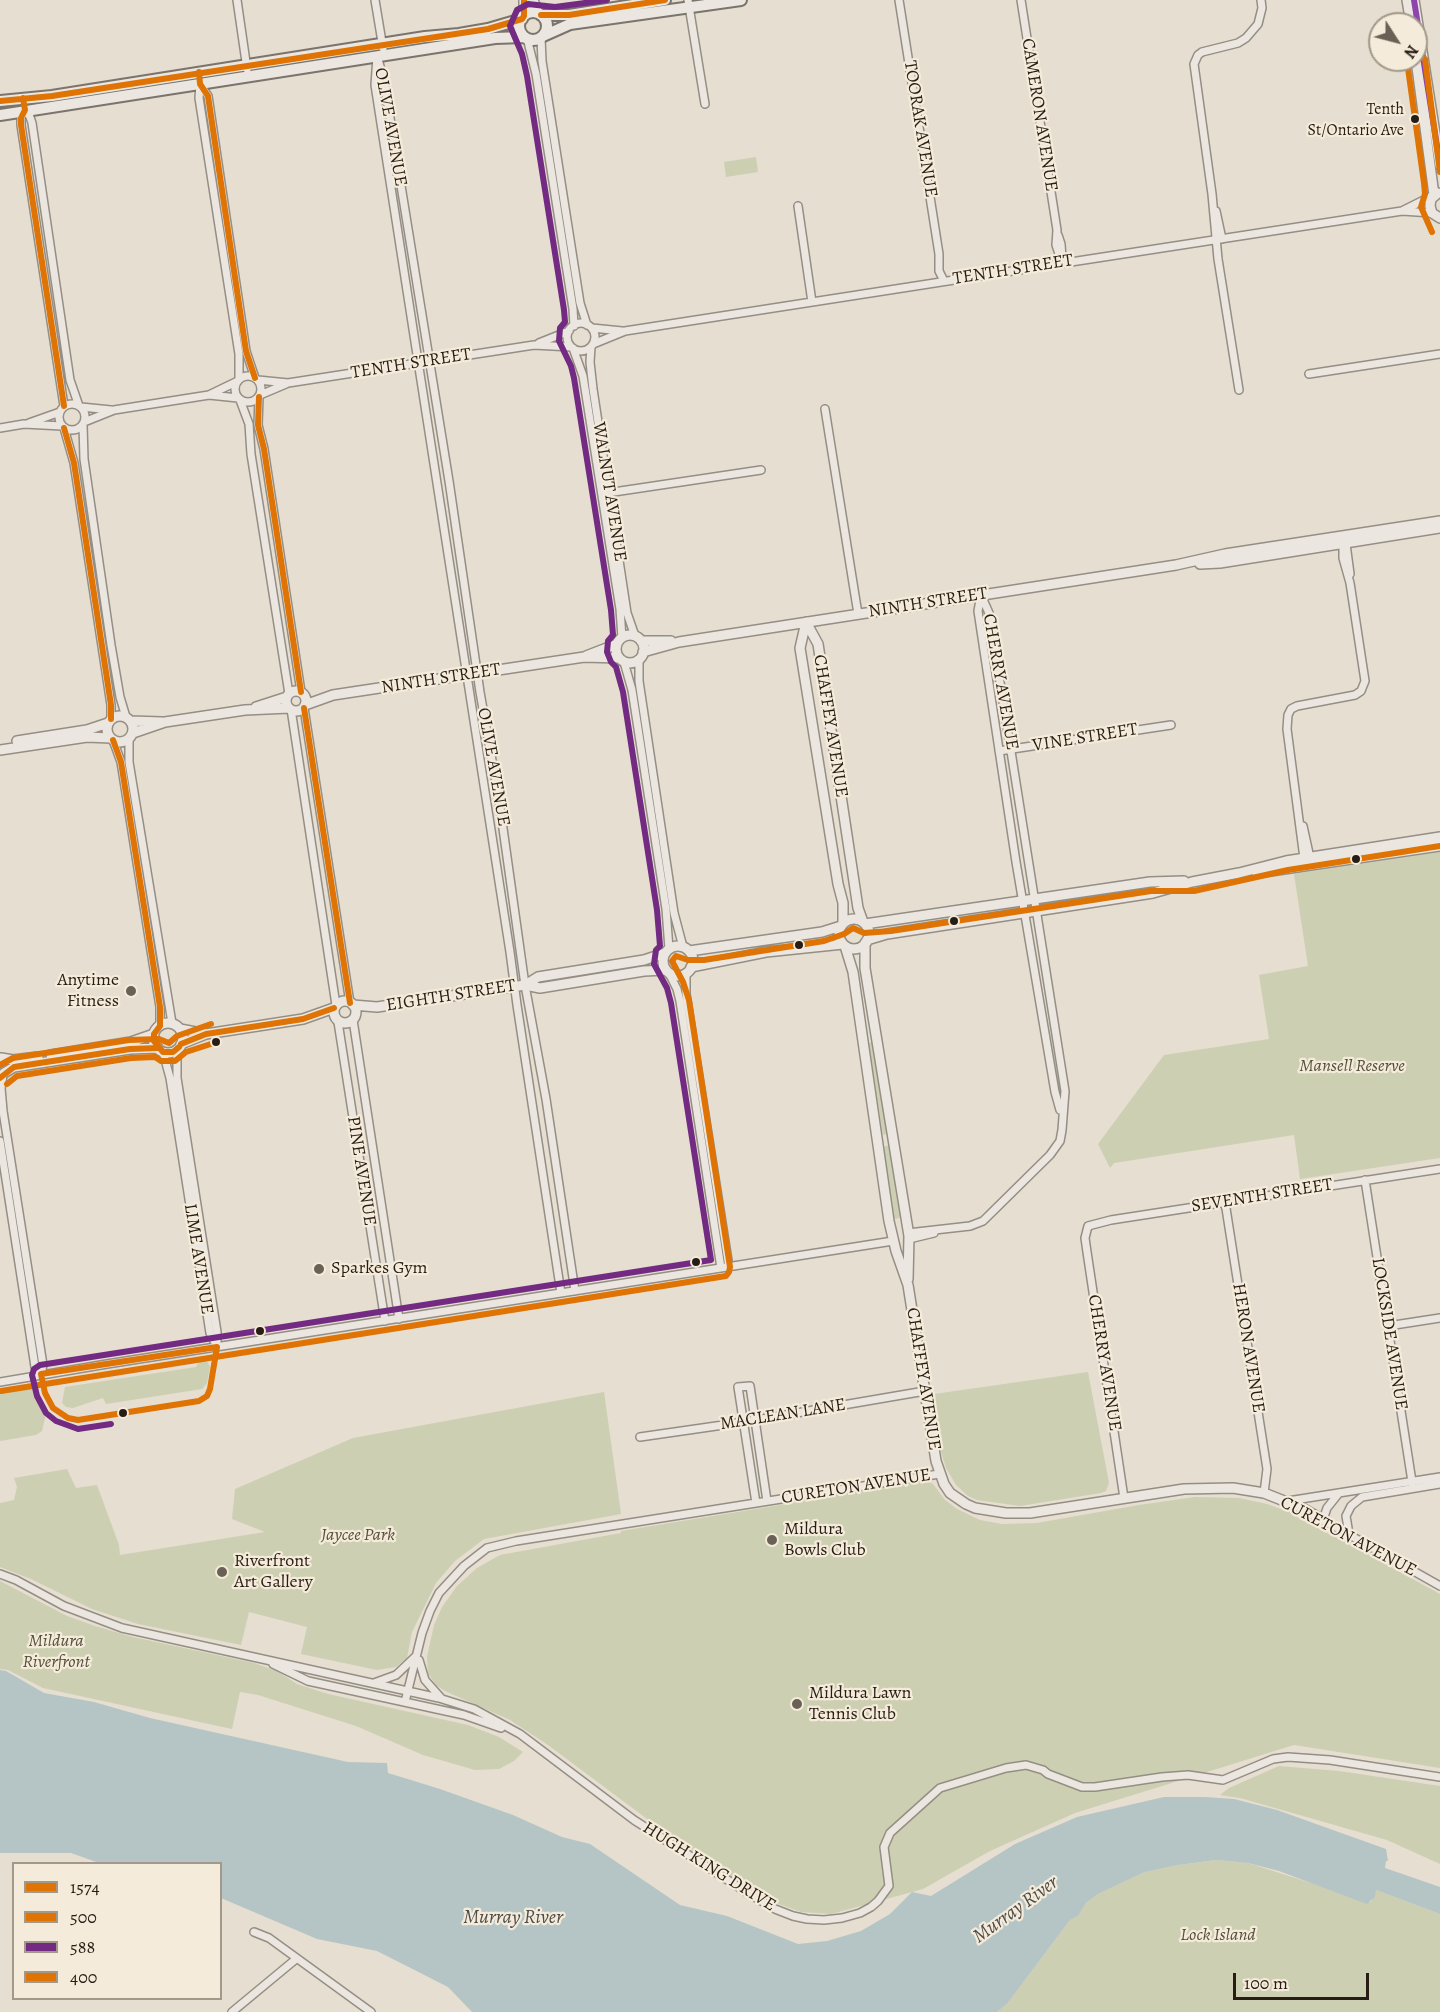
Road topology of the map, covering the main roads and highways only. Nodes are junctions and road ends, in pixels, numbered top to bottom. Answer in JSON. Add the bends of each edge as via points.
{"nodes":[{"id":1,"x":664,"y":0,"type":"edge"},
{"id":2,"x":741,"y":0,"type":"edge"},
{"id":3,"x":689,"y":4,"type":"edge"},
{"id":4,"x":539,"y":14,"type":"junction"},
{"id":5,"x":523,"y":17,"type":"junction"},
{"id":6,"x":542,"y":37,"type":"junction"},
{"id":7,"x":525,"y":38,"type":"junction"},
{"id":8,"x":381,"y":52,"type":"junction"},
{"id":9,"x":200,"y":78,"type":"junction"},
{"id":10,"x":0,"y":101,"type":"edge"},
{"id":11,"x":0,"y":115,"type":"edge"}],
"edges":[{"from":1,"to":4,"type":"main road","via":[[569,15]]},
{"from":2,"to":3,"type":"main road"},
{"from":3,"to":6,"type":"main road","via":[[570,24]]},
{"from":4,"to":5,"type":"main road"},
{"from":4,"to":6,"type":"main road","via":[[547,27]]},
{"from":5,"to":7,"type":"main road","via":[[520,30]]},
{"from":5,"to":8,"type":"main road","via":[[488,29]]},
{"from":6,"to":7,"type":"main road"},
{"from":7,"to":8,"type":"main road"},
{"from":8,"to":9,"type":"main road"},
{"from":9,"to":10,"type":"main road"},
{"from":9,"to":11,"type":"main road"}]}
